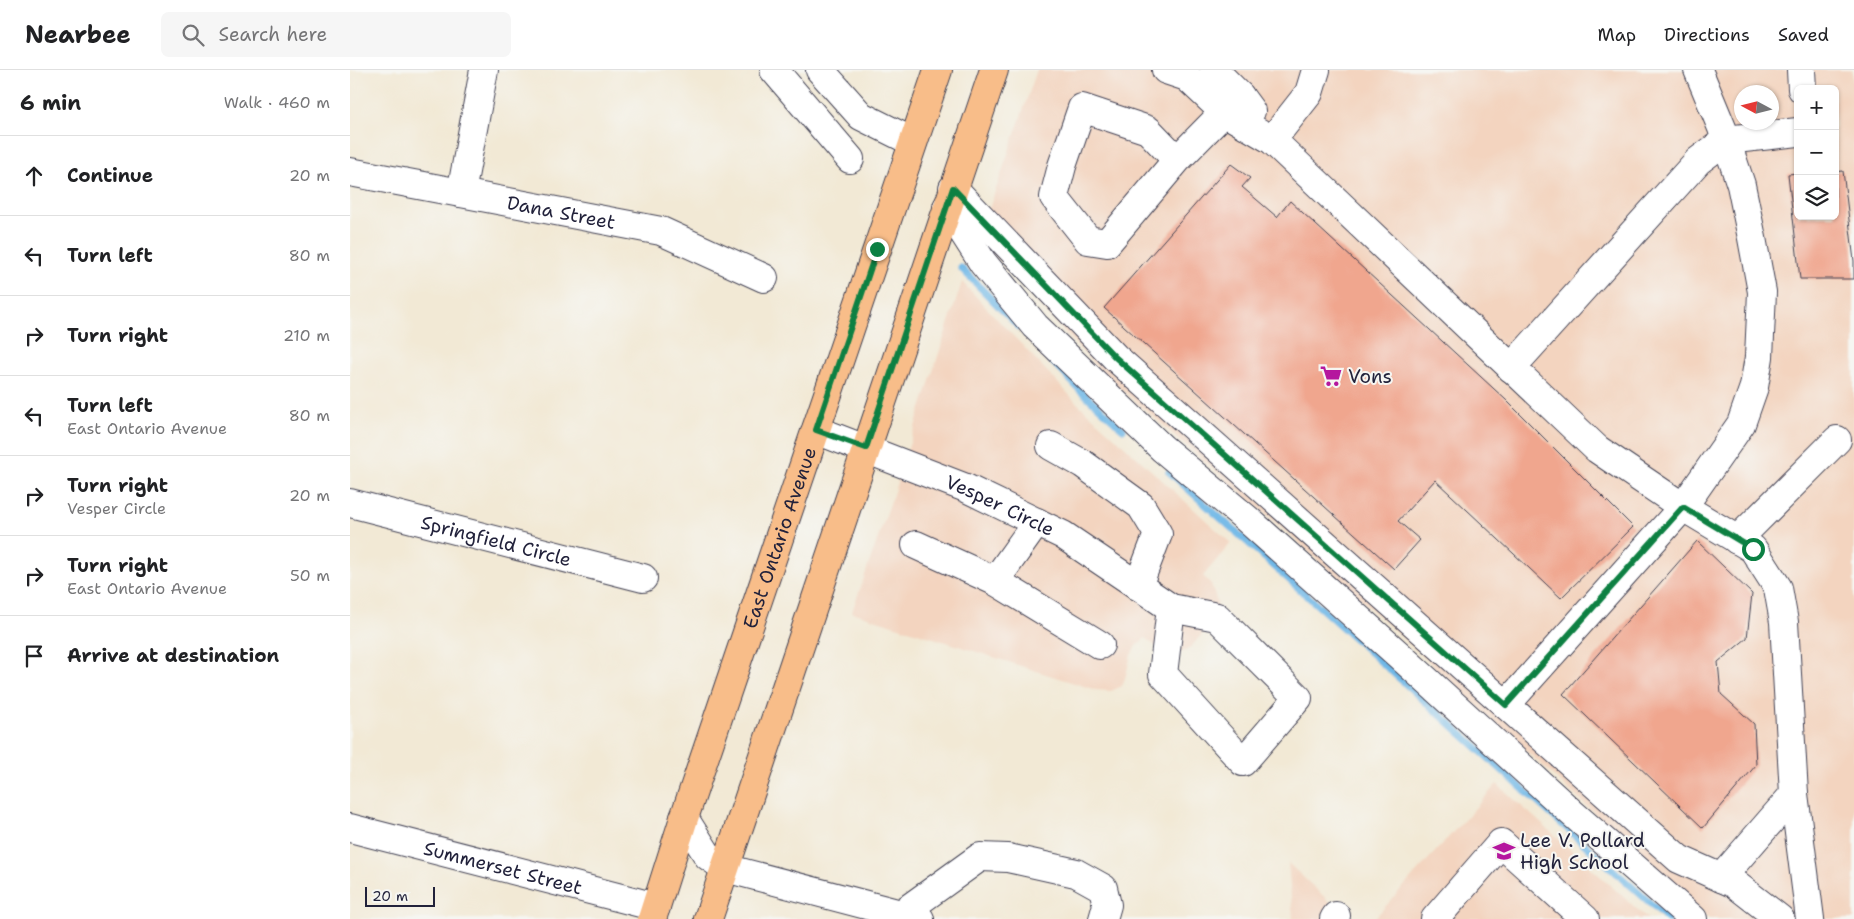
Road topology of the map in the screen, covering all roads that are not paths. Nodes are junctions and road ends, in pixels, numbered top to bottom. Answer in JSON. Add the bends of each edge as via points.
{"nodes":[{"id":1,"x":484,"y":70,"type":"edge"},
{"id":2,"x":774,"y":70,"type":"edge"},
{"id":3,"x":820,"y":70,"type":"edge"},
{"id":4,"x":938,"y":70,"type":"edge"},
{"id":5,"x":994,"y":70,"type":"edge"},
{"id":6,"x":1214,"y":70,"type":"edge"},
{"id":7,"x":1316,"y":70,"type":"edge"},
{"id":8,"x":1698,"y":70,"type":"edge"},
{"id":9,"x":1801,"y":70,"type":"edge"},
{"id":10,"x":1181,"y":72,"type":"edge"},
{"id":11,"x":1802,"y":85,"type":"edge"},
{"id":12,"x":1232,"y":104,"type":"junction"},
{"id":13,"x":1794,"y":132,"type":"edge"},
{"id":14,"x":1272,"y":140,"type":"junction"},
{"id":15,"x":1726,"y":140,"type":"junction"},
{"id":16,"x":913,"y":142,"type":"junction"},
{"id":17,"x":850,"y":159,"type":"dead end"},
{"id":18,"x":1177,"y":160,"type":"junction"},
{"id":19,"x":350,"y":172,"type":"edge"},
{"id":20,"x":461,"y":193,"type":"junction"},
{"id":21,"x":950,"y":198,"type":"junction"},
{"id":22,"x":764,"y":278,"type":"dead end"},
{"id":23,"x":1511,"y":368,"type":"junction"},
{"id":24,"x":816,"y":430,"type":"junction"},
{"id":25,"x":1837,"y":440,"type":"dead end"},
{"id":26,"x":1052,"y":446,"type":"dead end"},
{"id":27,"x":866,"y":448,"type":"junction"},
{"id":28,"x":350,"y":503,"type":"edge"},
{"id":29,"x":1683,"y":507,"type":"junction"},
{"id":30,"x":1036,"y":522,"type":"junction"},
{"id":31,"x":1737,"y":540,"type":"junction"},
{"id":32,"x":916,"y":545,"type":"dead end"},
{"id":33,"x":643,"y":578,"type":"dead end"},
{"id":34,"x":995,"y":581,"type":"junction"},
{"id":35,"x":1138,"y":586,"type":"junction"},
{"id":36,"x":1171,"y":608,"type":"junction"},
{"id":37,"x":1100,"y":645,"type":"dead end"},
{"id":38,"x":1506,"y":705,"type":"junction"},
{"id":39,"x":1794,"y":794,"type":"junction"},
{"id":40,"x":684,"y":818,"type":"junction"},
{"id":41,"x":350,"y":828,"type":"edge"},
{"id":42,"x":725,"y":868,"type":"junction"},
{"id":43,"x":1721,"y":878,"type":"junction"},
{"id":44,"x":660,"y":915,"type":"edge"},
{"id":45,"x":1577,"y":916,"type":"edge"},
{"id":46,"x":911,"y":917,"type":"edge"},
{"id":47,"x":708,"y":919,"type":"edge"},
{"id":48,"x":1104,"y":919,"type":"edge"},
{"id":49,"x":1435,"y":919,"type":"edge"},
{"id":50,"x":1693,"y":919,"type":"edge"},
{"id":51,"x":1780,"y":919,"type":"edge"},
{"id":52,"x":1810,"y":919,"type":"edge"}],
"edges":[{"from":1,"to":20,"type":"street"},
{"from":2,"to":17,"type":"street"},
{"from":3,"to":16,"type":"street","via":[[861,116]]},
{"from":4,"to":16,"type":"main road","name":"East Ontario Avenue"},
{"from":5,"to":21,"type":"main road"},
{"from":6,"to":12,"type":"street"},
{"from":7,"to":14,"type":"street","via":[[1309,93]]},
{"from":8,"to":15,"type":"street"},
{"from":9,"to":11,"type":"street"},
{"from":10,"to":12,"type":"street"},
{"from":12,"to":14,"type":"street"},
{"from":12,"to":18,"type":"street"},
{"from":13,"to":15,"type":"street"},
{"from":14,"to":23,"type":"street"},
{"from":15,"to":23,"type":"street","via":[[1698,161]]},
{"from":15,"to":29,"type":"street","via":[[1741,185],[1762,292],[1759,357],[1754,387],[1741,424]]},
{"from":16,"to":24,"type":"main road","name":"East Ontario Avenue"},
{"from":18,"to":18,"type":"street","via":[[1107,243],[1088,240],[1054,196],[1082,108],[1148,130]]},
{"from":19,"to":20,"type":"street","name":"Dana Street"},
{"from":20,"to":22,"type":"street","name":"Dana Street","via":[[661,231]]},
{"from":21,"to":27,"type":"main road"},
{"from":21,"to":38,"type":"street","via":[[1115,357]]},
{"from":21,"to":50,"type":"street","via":[[982,263],[1035,326],[1155,441],[1247,519]]},
{"from":23,"to":29,"type":"street","via":[[1597,449]]},
{"from":24,"to":27,"type":"street","name":"Vesper Circle"},
{"from":24,"to":40,"type":"main road","name":"East Ontario Avenue"},
{"from":25,"to":31,"type":"street"},
{"from":26,"to":35,"type":"street","via":[[1141,506],[1158,534]]},
{"from":27,"to":30,"type":"street","name":"Vesper Circle","via":[[966,488]]},
{"from":27,"to":42,"type":"main road"},
{"from":28,"to":33,"type":"street","name":"Springfield Circle"},
{"from":29,"to":31,"type":"street"},
{"from":29,"to":38,"type":"street"},
{"from":30,"to":34,"type":"street"},
{"from":30,"to":35,"type":"street","name":"Vesper Circle","via":[[1063,535]]},
{"from":31,"to":39,"type":"street","via":[[1753,549],[1778,588],[1784,622]]},
{"from":32,"to":34,"type":"street"},
{"from":34,"to":37,"type":"street"},
{"from":35,"to":36,"type":"street","name":"Vesper Circle"},
{"from":36,"to":36,"type":"street","via":[[1162,674],[1243,762],[1298,698],[1217,617]]},
{"from":38,"to":43,"type":"street","via":[[1678,859]]},
{"from":39,"to":43,"type":"street"},
{"from":39,"to":52,"type":"street"},
{"from":40,"to":42,"type":"street","via":[[708,856]]},
{"from":40,"to":44,"type":"main road","name":"East Ontario Avenue"},
{"from":41,"to":44,"type":"street","name":"Summerset Street"},
{"from":42,"to":46,"type":"street"},
{"from":42,"to":47,"type":"main road"},
{"from":43,"to":51,"type":"street","via":[[1735,884]]},
{"from":45,"to":49,"type":"street","via":[[1501,843]]},
{"from":46,"to":48,"type":"street","via":[[980,856],[1008,858],[1076,873],[1104,888],[1107,905]]}]}
